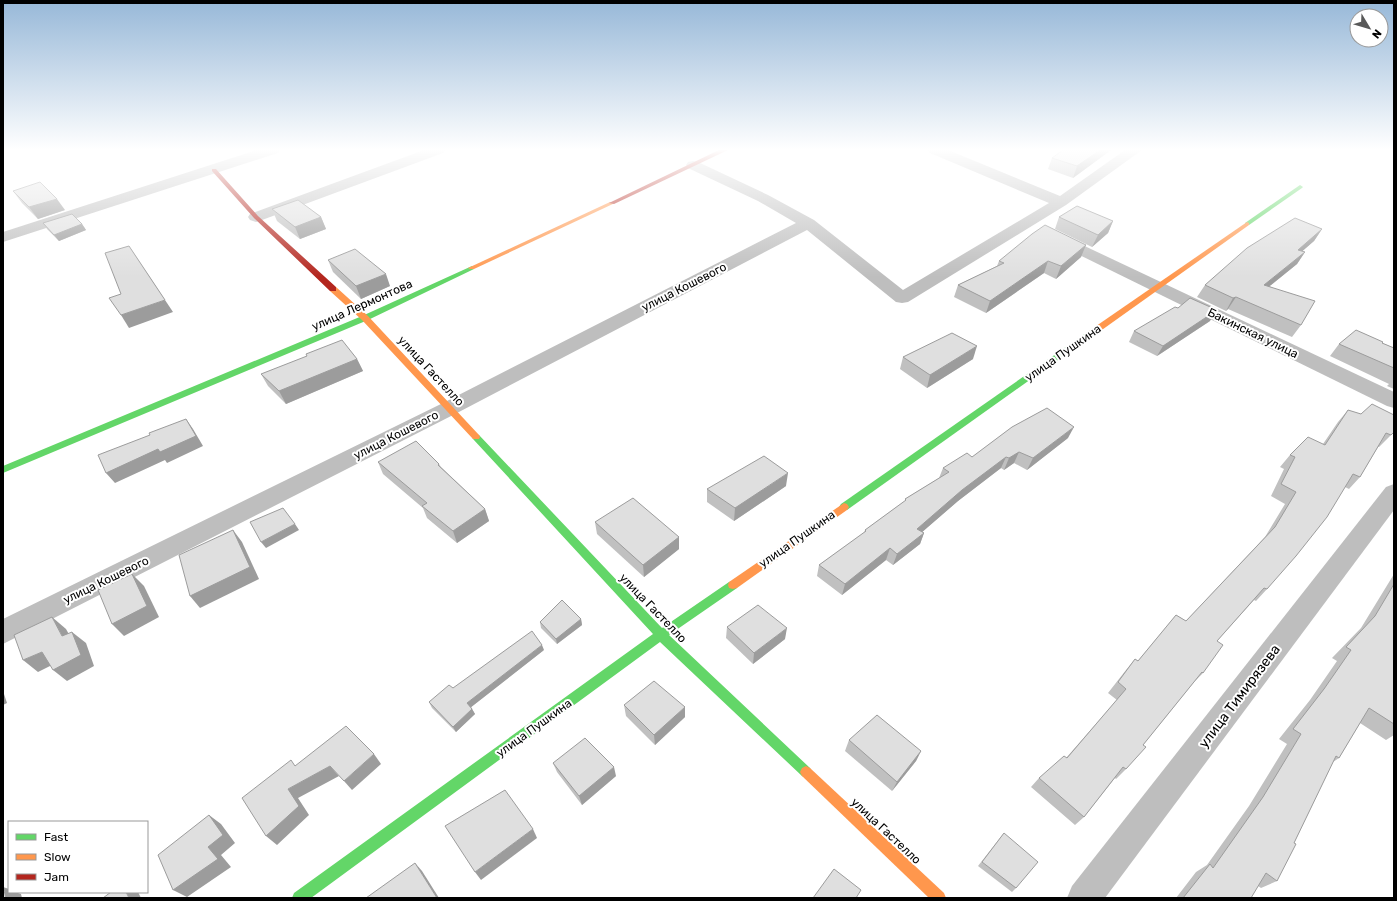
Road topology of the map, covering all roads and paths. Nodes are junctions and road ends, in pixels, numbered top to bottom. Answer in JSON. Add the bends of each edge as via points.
{"nodes":[{"id":1,"x":145,"y":192,"type":"edge"},
{"id":2,"x":234,"y":192,"type":"edge"},
{"id":3,"x":324,"y":192,"type":"edge"},
{"id":4,"x":635,"y":192,"type":"edge"},
{"id":5,"x":751,"y":192,"type":"edge"},
{"id":6,"x":1038,"y":192,"type":"edge"},
{"id":7,"x":1075,"y":192,"type":"edge"},
{"id":8,"x":1293,"y":192,"type":"edge"},
{"id":9,"x":1061,"y":202,"type":"junction"},
{"id":10,"x":256,"y":217,"type":"junction"},
{"id":11,"x":808,"y":223,"type":"junction"},
{"id":12,"x":1026,"y":223,"type":"junction"},
{"id":13,"x":3,"y":237,"type":"edge"},
{"id":14,"x":1158,"y":286,"type":"junction"},
{"id":15,"x":365,"y":318,"type":"junction"},
{"id":16,"x":1394,"y":401,"type":"edge"},
{"id":17,"x":450,"y":408,"type":"junction"},
{"id":18,"x":3,"y":470,"type":"edge"},
{"id":19,"x":1394,"y":493,"type":"edge"},
{"id":20,"x":3,"y":632,"type":"edge"},
{"id":21,"x":661,"y":635,"type":"junction"},
{"id":22,"x":299,"y":898,"type":"edge"},
{"id":23,"x":939,"y":898,"type":"edge"},
{"id":24,"x":1084,"y":898,"type":"edge"}],
"edges":[{"from":1,"to":13,"type":"street"},
{"from":2,"to":10,"type":"street","name":"улица Гастелло"},
{"from":3,"to":10,"type":"street"},
{"from":4,"to":15,"type":"street","name":"улица Лермонтова"},
{"from":5,"to":11,"type":"street"},
{"from":6,"to":9,"type":"street"},
{"from":7,"to":9,"type":"street"},
{"from":8,"to":14,"type":"street","name":"улица Пушкина"},
{"from":9,"to":12,"type":"street"},
{"from":10,"to":15,"type":"street","name":"улица Гастелло"},
{"from":11,"to":12,"type":"street","via":[[902,298]]},
{"from":11,"to":17,"type":"street","name":"улица Кошевого"},
{"from":12,"to":14,"type":"street","name":"Бакинская улица"},
{"from":14,"to":16,"type":"street","name":"Бакинская улица"},
{"from":14,"to":21,"type":"street","name":"улица Пушкина"},
{"from":15,"to":17,"type":"street","name":"улица Гастелло"},
{"from":15,"to":18,"type":"street","name":"улица Лермонтова"},
{"from":17,"to":20,"type":"street","name":"улица Кошевого"},
{"from":17,"to":21,"type":"street","name":"улица Гастелло"},
{"from":19,"to":24,"type":"street","name":"улица Тимирязева"},
{"from":21,"to":22,"type":"street","name":"улица Пушкина"},
{"from":21,"to":23,"type":"street","name":"улица Гастелло"}]}
